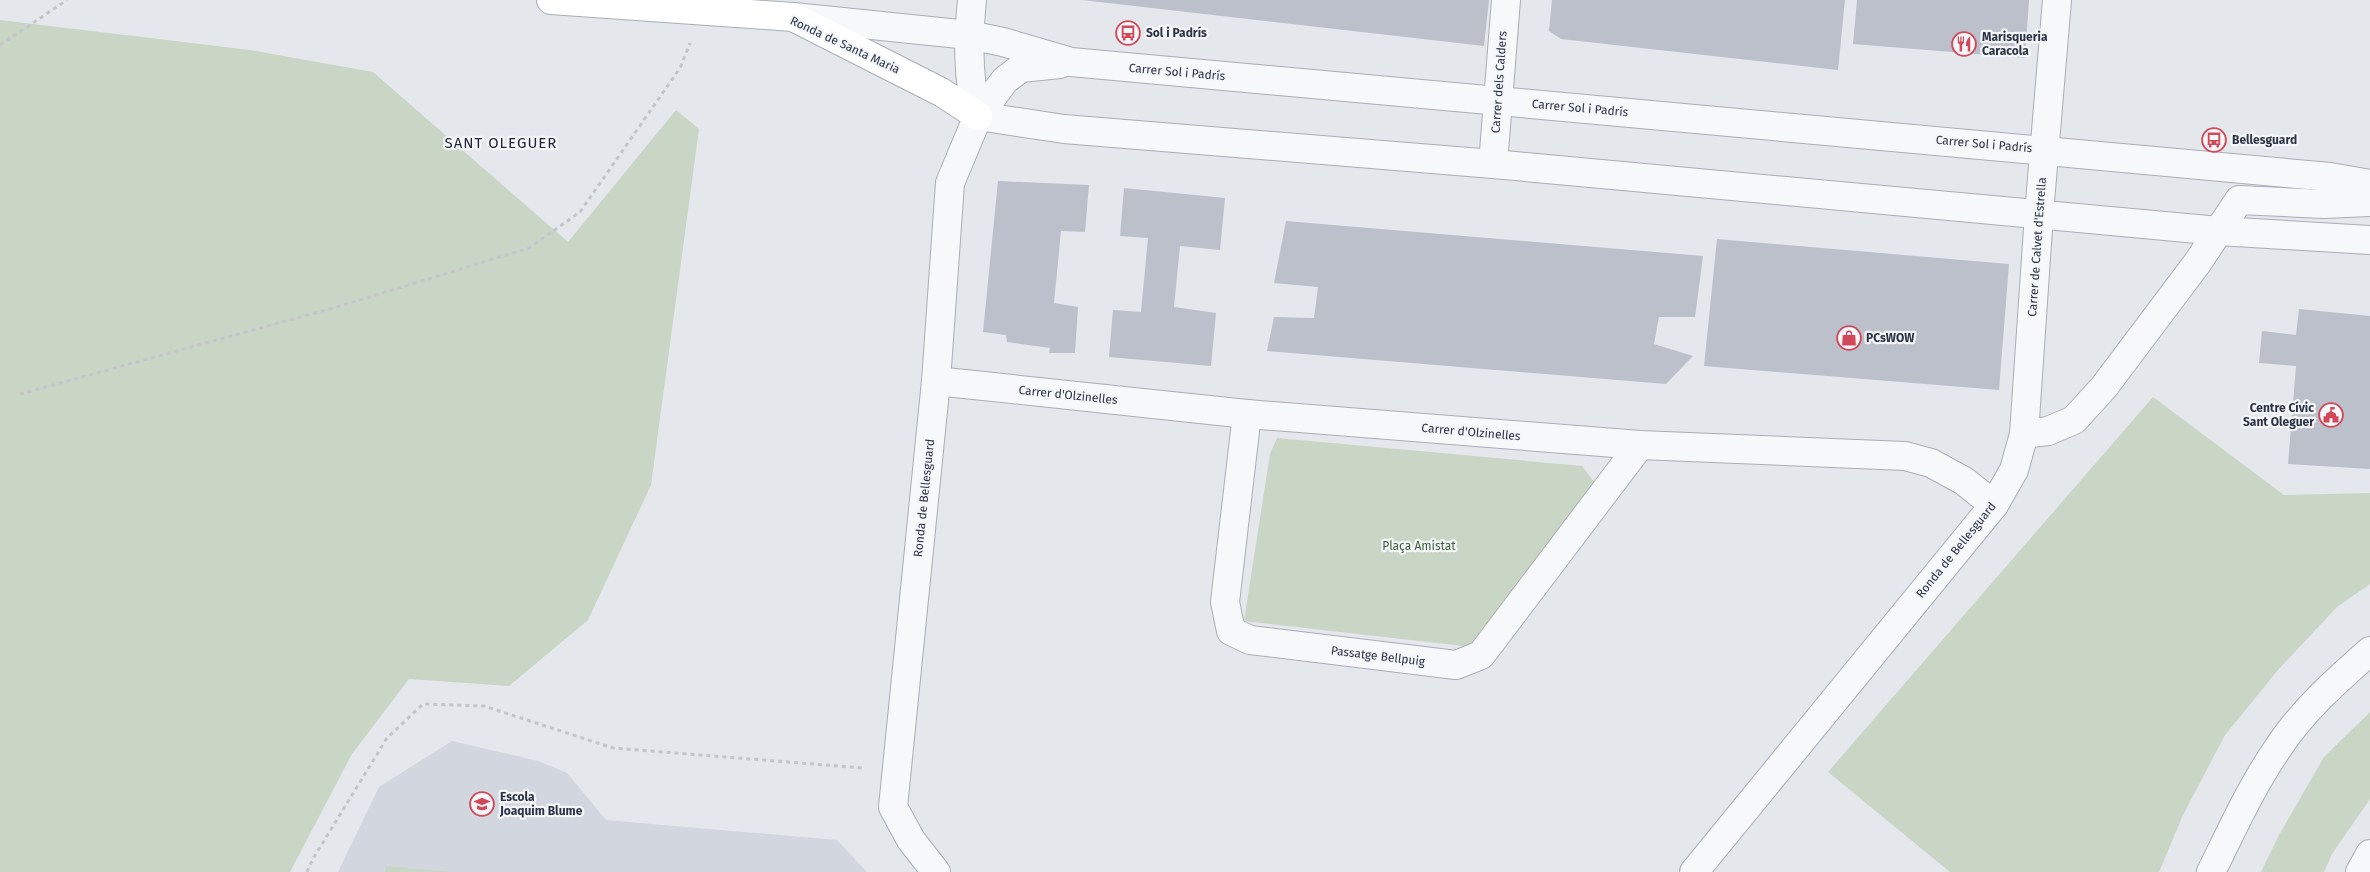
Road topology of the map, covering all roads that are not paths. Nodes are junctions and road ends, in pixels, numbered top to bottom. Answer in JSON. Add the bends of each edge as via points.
{"nodes":[{"id":1,"x":551,"y":0,"type":"edge"},
{"id":2,"x":972,"y":0,"type":"edge"},
{"id":3,"x":1506,"y":0,"type":"edge"},
{"id":4,"x":2057,"y":0,"type":"edge"},
{"id":5,"x":738,"y":6,"type":"edge"},
{"id":6,"x":793,"y":17,"type":"junction"},
{"id":7,"x":969,"y":35,"type":"junction"},
{"id":8,"x":1071,"y":62,"type":"junction"},
{"id":9,"x":1498,"y":101,"type":"junction"},
{"id":10,"x":978,"y":116,"type":"junction"},
{"id":11,"x":2044,"y":150,"type":"junction"},
{"id":12,"x":1493,"y":164,"type":"junction"},
{"id":13,"x":2370,"y":184,"type":"edge"},
{"id":14,"x":2370,"y":202,"type":"edge"},
{"id":15,"x":2039,"y":214,"type":"junction"},
{"id":16,"x":2219,"y":231,"type":"junction"},
{"id":17,"x":2370,"y":240,"type":"edge"},
{"id":18,"x":936,"y":381,"type":"junction"},
{"id":19,"x":1247,"y":414,"type":"junction"},
{"id":20,"x":2024,"y":434,"type":"junction"},
{"id":21,"x":1640,"y":445,"type":"junction"},
{"id":22,"x":1994,"y":505,"type":"junction"},
{"id":23,"x":2370,"y":652,"type":"edge"},
{"id":24,"x":2370,"y":854,"type":"edge"},
{"id":25,"x":936,"y":872,"type":"edge"},
{"id":26,"x":1694,"y":872,"type":"edge"},
{"id":27,"x":2211,"y":872,"type":"edge"},
{"id":28,"x":2360,"y":872,"type":"edge"}],
"edges":[{"from":1,"to":5,"type":"street","name":"Ronda de Santa Maria","via":[[701,12]]},
{"from":2,"to":7,"type":"street"},
{"from":3,"to":9,"type":"street","name":"Carrer dels Calders"},
{"from":4,"to":11,"type":"street","name":"Carrer de Calvet d'Estrella"},
{"from":5,"to":6,"type":"street","name":"Ronda de Santa Maria"},
{"from":6,"to":7,"type":"street","name":"Carrer Sol i Padrís"},
{"from":6,"to":10,"type":"street","name":"Ronda de Santa Maria","via":[[941,92]]},
{"from":7,"to":8,"type":"street","name":"Carrer Sol i Padrís"},
{"from":7,"to":10,"type":"street","via":[[971,93]]},
{"from":8,"to":9,"type":"street","name":"Carrer Sol i Padrís"},
{"from":8,"to":10,"type":"street","name":"Ronda de Bellesguard","via":[[1021,68],[1006,80]]},
{"from":9,"to":11,"type":"street","name":"Carrer Sol i Padrís"},
{"from":9,"to":12,"type":"street","name":"Carrer dels Calders"},
{"from":10,"to":12,"type":"street","via":[[1064,128]]},
{"from":10,"to":18,"type":"street","name":"Ronda de Bellesguard","via":[[950,183]]},
{"from":11,"to":13,"type":"street","name":"Carrer Sol i Padrís","via":[[2330,177]]},
{"from":11,"to":15,"type":"street","name":"Carrer de Calvet d'Estrella"},
{"from":12,"to":15,"type":"street"},
{"from":14,"to":16,"type":"street","via":[[2324,204],[2239,200]]},
{"from":15,"to":16,"type":"street"},
{"from":15,"to":20,"type":"street","name":"Carrer de Calvet d'Estrella"},
{"from":16,"to":17,"type":"street"},
{"from":16,"to":20,"type":"street","via":[[2104,387],[2074,420],[2048,431]]},
{"from":18,"to":19,"type":"street","name":"Carrer d'Olzinelles"},
{"from":18,"to":25,"type":"street","name":"Ronda de Bellesguard","via":[[893,807],[911,840]]},
{"from":19,"to":21,"type":"street","name":"Carrer d'Olzinelles"},
{"from":19,"to":21,"type":"street","name":"Passatge Bellpuig","via":[[1225,602],[1231,631],[1250,640],[1456,665],[1481,655]]},
{"from":20,"to":22,"type":"street","name":"Ronda de Bellesguard","via":[[2014,470]]},
{"from":21,"to":22,"type":"street","name":"Carrer d'Olzinelles","via":[[1905,456],[1932,463],[1964,481]]},
{"from":22,"to":26,"type":"street","name":"Ronda de Bellesguard"},
{"from":23,"to":27,"type":"street","via":[[2318,700],[2279,746],[2252,788]]},
{"from":24,"to":28,"type":"street"}]}
